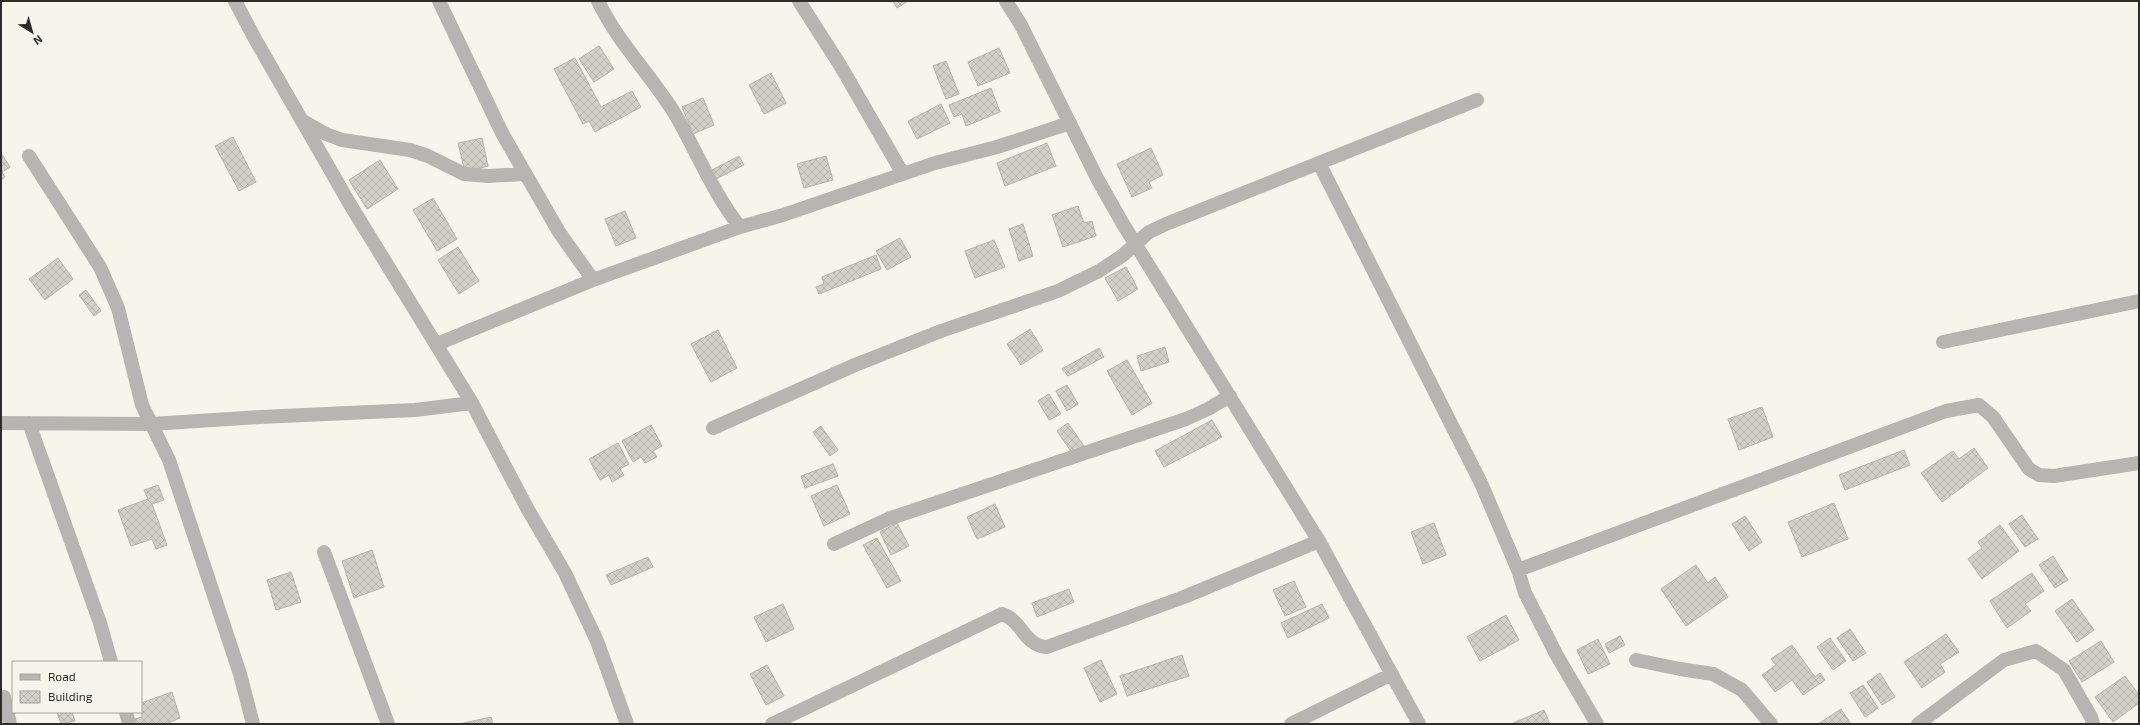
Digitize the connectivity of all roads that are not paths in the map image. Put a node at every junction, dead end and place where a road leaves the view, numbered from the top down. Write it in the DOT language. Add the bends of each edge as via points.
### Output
graph roads {
  1 [pos="235,1"];
  2 [pos="439,1"];
  3 [pos="598,1"];
  4 [pos="799,1"];
  5 [pos="1006,1"];
  6 [pos="1477,100"];
  7 [pos="302,121"];
  8 [pos="1070,123"];
  9 [pos="29,156"];
  10 [pos="1319,163"];
  11 [pos="525,174"];
  12 [pos="903,174"];
  13 [pos="740,227"];
  14 [pos="1135,244"];
  15 [pos="593,280"];
  16 [pos="2139,301"];
  17 [pos="1942,342"];
  18 [pos="437,344"];
  19 [pos="1230,396"];
  20 [pos="472,402"];
  21 [pos="1,423"];
  22 [pos="29,423"];
  23 [pos="151,424"];
  24 [pos="713,428"];
  25 [pos="2139,463"];
  26 [pos="1319,541"];
  27 [pos="834,544"];
  28 [pos="324,552"];
  29 [pos="1518,570"];
  30 [pos="1636,660"];
  31 [pos="111,661"];
  32 [pos="1392,674"];
  33 [pos="4,697"];
  34 [pos="126,713"];
  35 [pos="10,724"];
  36 [pos="129,724"];
  37 [pos="253,724"];
  38 [pos="388,724"];
  39 [pos="627,724"];
  40 [pos="772,724"];
  41 [pos="1291,724"];
  42 [pos="1419,724"];
  43 [pos="1596,724"];
  44 [pos="1770,724"];
  45 [pos="1918,724"];
  46 [pos="2093,724"];
  1 -- 7 [label="street"];
  2 -- 11 [label="street" via="502,133"];
  3 -- 13 [label="street" via="625,46 674,114 726,209"];
  4 -- 12 [label="street" via="840,65"];
  5 -- 8 [label="street" via="1038,56"];
  6 -- 10 [label="street"];
  7 -- 11 [label="street" via="342,140 410,150 464,174"];
  7 -- 18 [label="street" via="351,206"];
  8 -- 12 [label="street"];
  8 -- 14 [label="street" via="1098,180"];
  9 -- 23 [label="street" via="100,267 118,308 142,405"];
  10 -- 14 [label="street" via="1166,224"];
  10 -- 29 [label="street" via="1481,484"];
  11 -- 15 [label="street" via="559,232"];
  12 -- 13 [label="street"];
  13 -- 15 [label="street"];
  14 -- 19 [label="street"];
  14 -- 24 [label="street" via="1099,271 1058,291 941,331 855,365"];
  15 -- 18 [label="street"];
  16 -- 17 [label="street"];
  18 -- 20 [label="street"];
  19 -- 26 [label="street"];
  19 -- 27 [label="street" via="1186,419 888,519"];
  20 -- 23 [label="street" via="415,410"];
  20 -- 39 [label="street" via="527,508 565,573 597,641"];
  21 -- 22 [label="street"];
  22 -- 23 [label="street"];
  22 -- 31 [label="street" via="100,623"];
  23 -- 37 [label="street" via="169,460 240,674"];
  25 -- 29 [label="street" via="2054,476 2039,475 2029,469 1993,417 1979,405 1946,411"];
  26 -- 32 [label="street"];
  26 -- 40 [label="street" via="1184,597 1047,647 1039,647 1031,642 1011,617 1002,614"];
  28 -- 38 [label="street"];
  29 -- 43 [label="street" via="1525,593"];
  30 -- 44 [label="street" via="1713,674 1742,690"];
  32 -- 41 [label="street"];
  32 -- 42 [label="street"];
  33 -- 35 [label="street"];
  34 -- 36 [label="street"];
  45 -- 46 [label="street" via="2004,660 2036,651 2064,670"];
}
